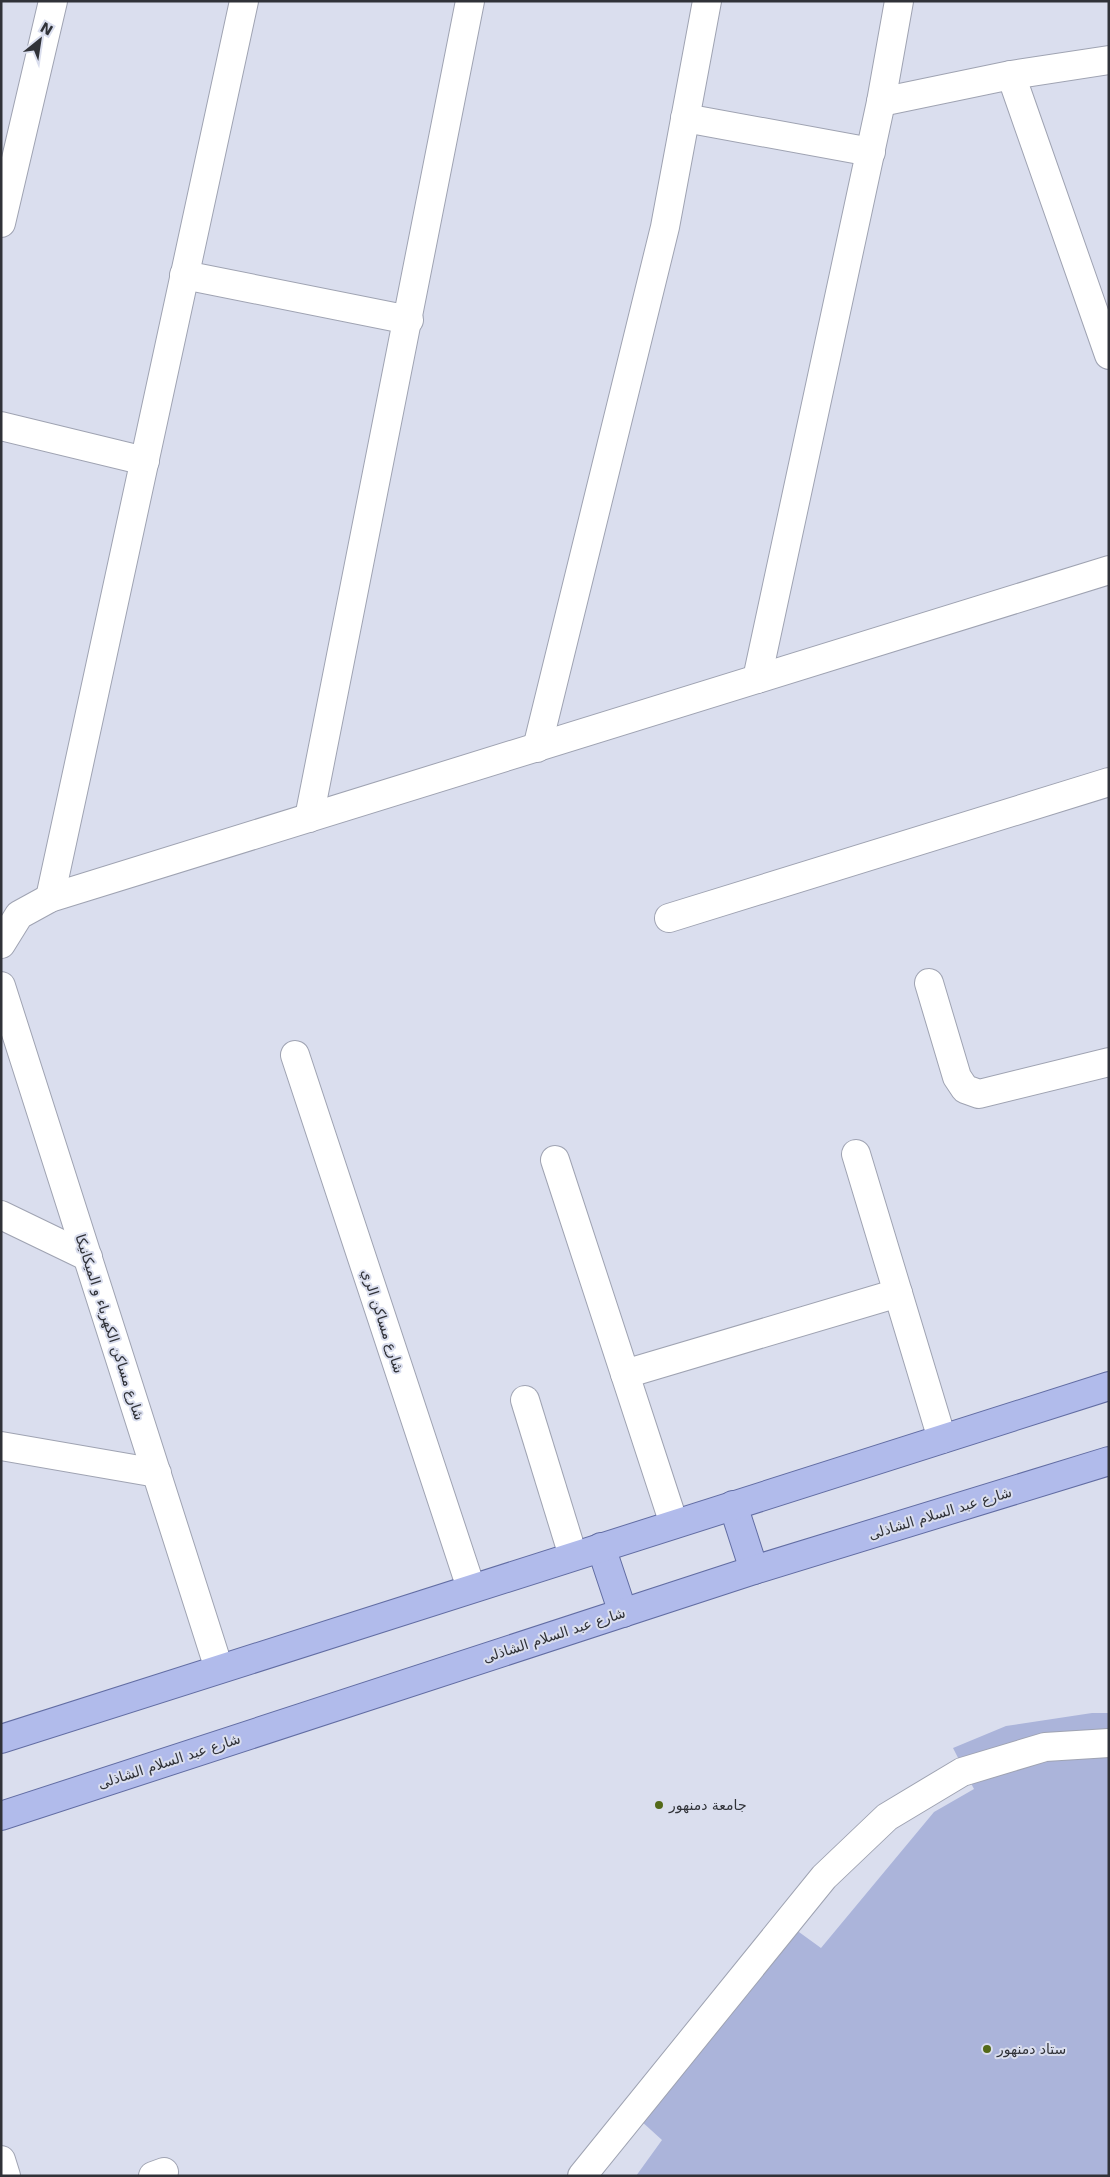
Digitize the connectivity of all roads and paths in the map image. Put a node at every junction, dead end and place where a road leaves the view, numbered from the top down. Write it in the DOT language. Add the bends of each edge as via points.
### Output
graph roads {
  1 [pos="53,1"];
  2 [pos="244,1"];
  3 [pos="470,1"];
  4 [pos="707,1"];
  5 [pos="899,1"];
  6 [pos="1109,60"];
  7 [pos="1011,75"];
  8 [pos="881,102"];
  9 [pos="685,118"];
  10 [pos="871,152"];
  11 [pos="1,224"];
  12 [pos="184,275"];
  13 [pos="408,320"];
  14 [pos="1109,354"];
  15 [pos="1,426"];
  16 [pos="145,461"];
  17 [pos="1109,570"];
  18 [pos="758,679"];
  19 [pos="537,748"];
  20 [pos="1109,782"];
  21 [pos="309,818"];
  22 [pos="50,898"];
  23 [pos="669,918"];
  24 [pos="1,944"];
  25 [pos="929,983"];
  26 [pos="1,986"];
  27 [pos="295,1055"];
  28 [pos="1109,1062"];
  29 [pos="856,1154"];
  30 [pos="555,1160"];
  31 [pos="1,1214"];
  32 [pos="88,1256"];
  33 [pos="898,1293"];
  34 [pos="625,1374"];
  35 [pos="1109,1386"];
  36 [pos="525,1400"];
  37 [pos="942,1439"];
  38 [pos="1,1446"];
  39 [pos="1109,1460"];
  40 [pos="157,1473"];
  41 [pos="733,1505"];
  42 [pos="674,1524"];
  43 [pos="601,1547"];
  44 [pos="573,1556"];
  45 [pos="754,1570"];
  46 [pos="471,1588"];
  47 [pos="623,1612"];
  48 [pos="219,1669"];
  49 [pos="1,1738"];
  50 [pos="1109,1743"];
  51 [pos="1,1816"];
  52 [pos="1,2160"];
  53 [pos="6,2176"];
  54 [pos="582,2176"];
  1 -- 11 [label="street"];
  2 -- 12 [label="street"];
  3 -- 13 [label="street"];
  4 -- 9 [label="street"];
  5 -- 8 [label="street"];
  6 -- 7 [label="street"];
  7 -- 8 [label="street"];
  7 -- 14 [label="street"];
  8 -- 10 [label="street"];
  9 -- 10 [label="street"];
  9 -- 19 [label="street" via="664,227"];
  10 -- 18 [label="street"];
  12 -- 13 [label="street"];
  12 -- 16 [label="street"];
  13 -- 21 [label="street"];
  15 -- 16 [label="street"];
  16 -- 22 [label="street"];
  17 -- 18 [label="street"];
  18 -- 19 [label="street"];
  19 -- 21 [label="street"];
  20 -- 23 [label="street"];
  21 -- 22 [label="street"];
  22 -- 24 [label="street" via="19,915"];
  25 -- 28 [label="street" via="957,1077 966,1089 979,1094"];
  26 -- 32 [label="street, شارع مساكن الكهرباء و الميكانيكا"];
  27 -- 46 [label="street, شارع مساكن الري"];
  29 -- 33 [label="street"];
  30 -- 34 [label="street"];
  31 -- 32 [label="street"];
  32 -- 40 [label="street, شارع مساكن الكهرباء و الميكانيكا"];
  33 -- 34 [label="street"];
  33 -- 37 [label="street"];
  34 -- 42 [label="street"];
  35 -- 37 [label="main road"];
  36 -- 44 [label="street"];
  37 -- 41 [label="main road"];
  38 -- 40 [label="street"];
  39 -- 45 [label="main road, شارع عبد السلام الشاذلى"];
  40 -- 48 [label="street, شارع مساكن الكهرباء و الميكانيكا"];
  41 -- 42 [label="main road"];
  41 -- 45 [label="main road"];
  42 -- 43 [label="main road"];
  43 -- 44 [label="main road"];
  43 -- 47 [label="main road"];
  44 -- 46 [label="main road"];
  45 -- 47 [label="main road, شارع عبد السلام الشاذلى"];
  46 -- 48 [label="main road"];
  47 -- 51 [label="main road, شارع عبد السلام الشاذلى"];
  48 -- 49 [label="main road"];
  50 -- 54 [label="street" via="1045,1747 962,1772 887,1817 824,1877"];
  52 -- 53 [label="street"];
}
